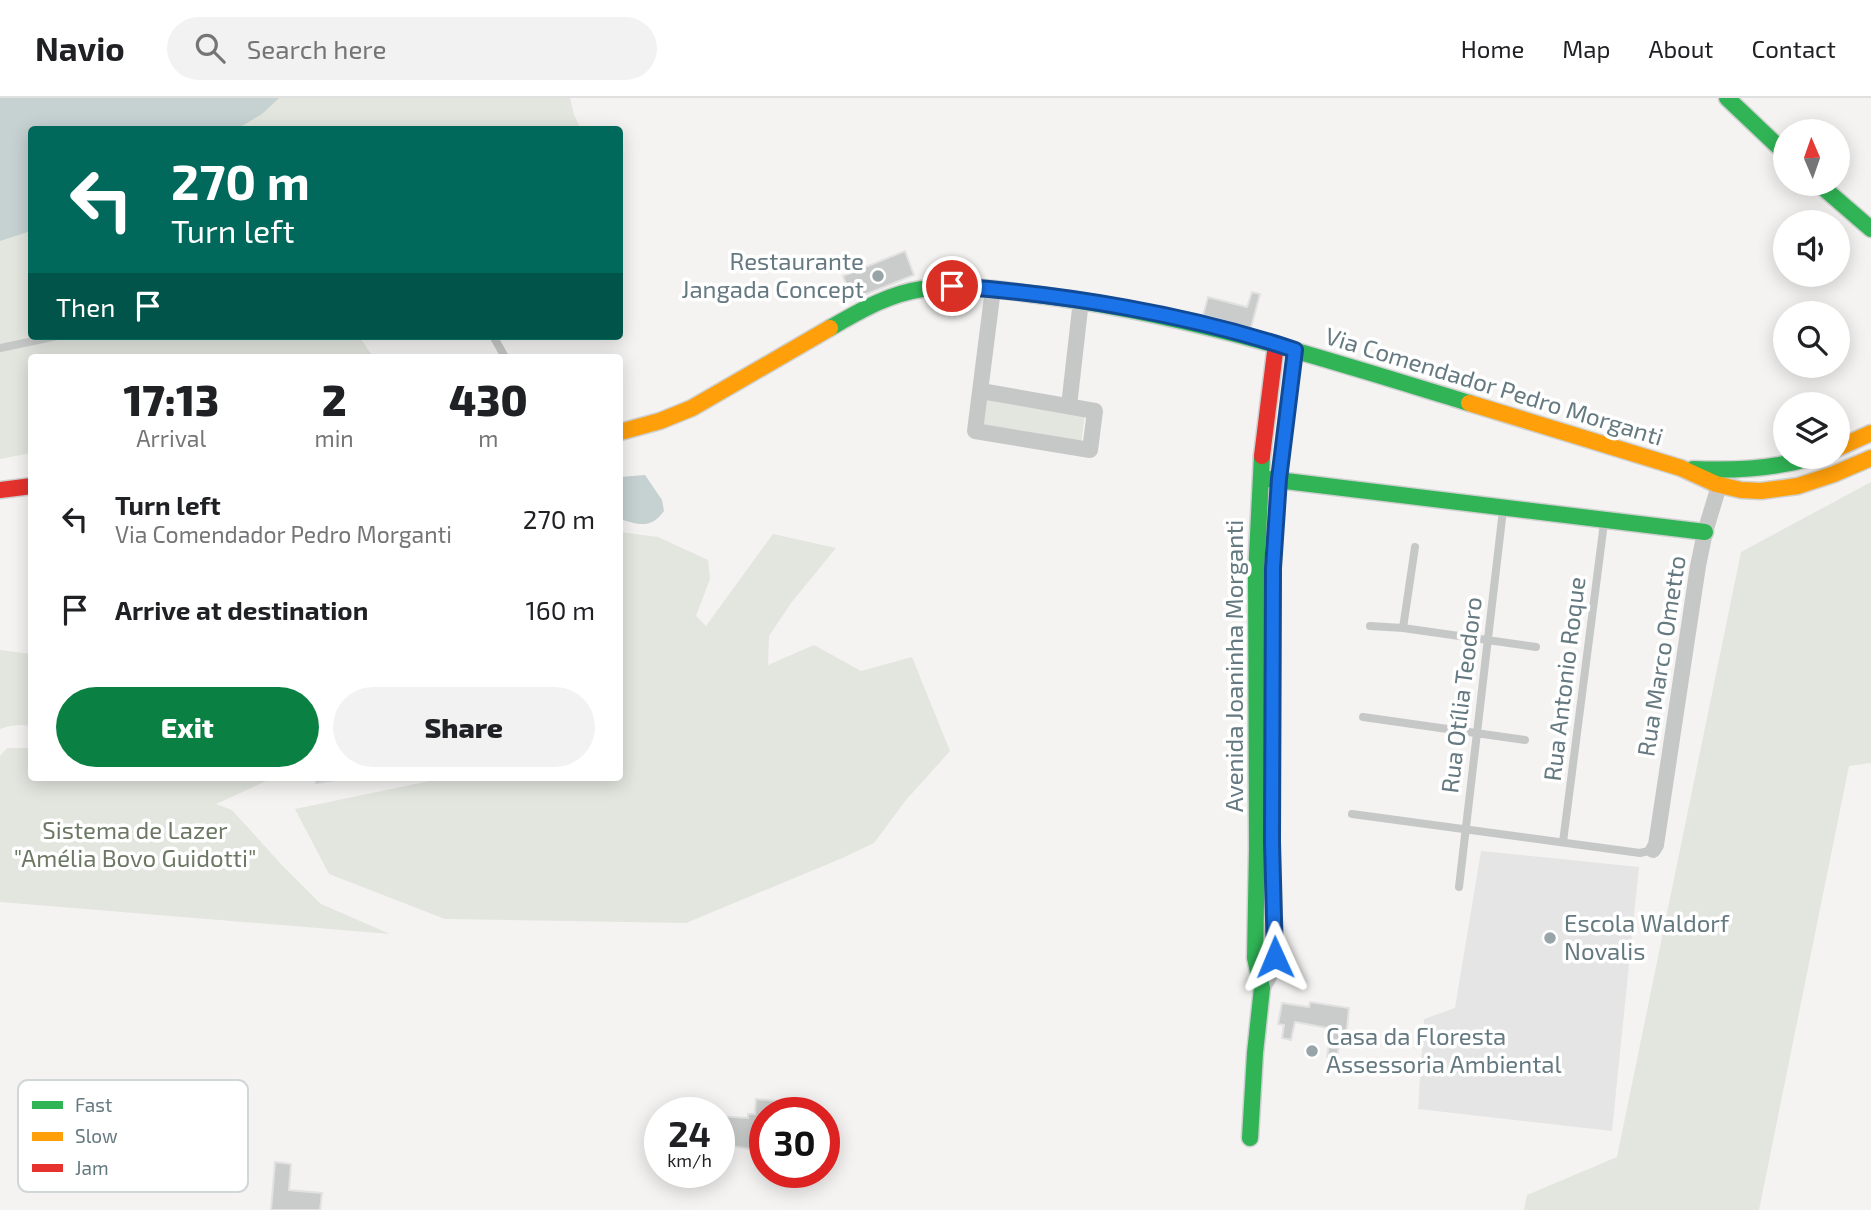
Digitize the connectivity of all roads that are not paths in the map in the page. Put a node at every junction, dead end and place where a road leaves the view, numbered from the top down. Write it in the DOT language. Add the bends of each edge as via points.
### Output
graph roads {
  1 [pos="1727,98"];
  2 [pos="1773,142"];
  3 [pos="1833,196"];
  4 [pos="1871,229"];
  5 [pos="993,289"];
  6 [pos="1081,300"];
  7 [pos="38,340"];
  8 [pos="1276,344"];
  9 [pos="0,348"];
  10 [pos="1295,350"];
  11 [pos="981,391"];
  12 [pos="1069,407"];
  13 [pos="623,431"];
  14 [pos="1871,433"];
  15 [pos="1850,443"];
  16 [pos="1871,458"];
  17 [pos="1773,468"];
  18 [pos="1261,478"];
  19 [pos="1721,478"];
  20 [pos="1279,479"];
  21 [pos="28,486"];
  22 [pos="0,490"];
  23 [pos="1504,507"];
  24 [pos="1605,520"];
  25 [pos="1705,532"];
  26 [pos="1415,547"];
  27 [pos="1370,626"];
  28 [pos="1403,628"];
  29 [pos="1488,640"];
  30 [pos="1536,647"];
  31 [pos="1363,717"];
  32 [pos="1477,733"];
  33 [pos="1525,740"];
  34 [pos="1352,814"];
  35 [pos="1466,831"];
  36 [pos="1563,842"];
  37 [pos="1265,849"];
  38 [pos="1653,850"];
  39 [pos="1460,887"];
  40 [pos="1250,1138"];
  1 -- 2 [label="street"];
  3 -- 4 [label="street"];
  5 -- 6 [label="street, Via Comendador Pedro Morganti"];
  5 -- 11 [label="street"];
  5 -- 13 [label="street, Via Comendador Pedro Morganti" via="952,286 892,296 692,408"];
  6 -- 8 [label="street, Via Comendador Pedro Morganti"];
  6 -- 12 [label="street"];
  7 -- 9 [label="lane"];
  8 -- 10 [label="street, Via Comendador Pedro Morganti"];
  8 -- 18 [label="street, Avenida Joaninha Morganti"];
  10 -- 19 [label="street, Via Comendador Pedro Morganti"];
  10 -- 20 [label="street, Avenida Joaninha Morganti"];
  11 -- 12 [label="street"];
  11 -- 12 [label="street" via="975,431 1090,450 1095,411"];
  14 -- 15 [label="street"];
  16 -- 19 [label="street" via="1788,490 1741,490"];
  17 -- 19 [label="street"];
  18 -- 20 [label="street"];
  18 -- 37 [label="street, Avenida Joaninha Morganti" via="1256,575"];
  19 -- 25 [label="street, Rua Marco Ometto"];
  20 -- 23 [label="street"];
  20 -- 37 [label="street, Avenida Joaninha Morganti"];
  21 -- 22 [label="street"];
  23 -- 24 [label="street"];
  23 -- 29 [label="lane, Rua Otília Teodoro"];
  24 -- 25 [label="street"];
  24 -- 36 [label="lane, Rua Antonio Roque"];
  25 -- 38 [label="street, Rua Marco Ometto"];
  26 -- 28 [label="lane"];
  27 -- 28 [label="lane"];
  28 -- 29 [label="lane"];
  29 -- 30 [label="lane"];
  29 -- 32 [label="lane, Rua Otília Teodoro"];
  31 -- 32 [label="lane"];
  32 -- 33 [label="lane"];
  32 -- 35 [label="lane, Rua Otília Teodoro"];
  34 -- 35 [label="lane"];
  35 -- 36 [label="lane"];
  35 -- 39 [label="lane, Rua Otília Teodoro"];
  36 -- 38 [label="lane" via="1640,853"];
  37 -- 40 [label="street, Avenida Joaninha Morganti" via="1255,958 1262,988"];
}
